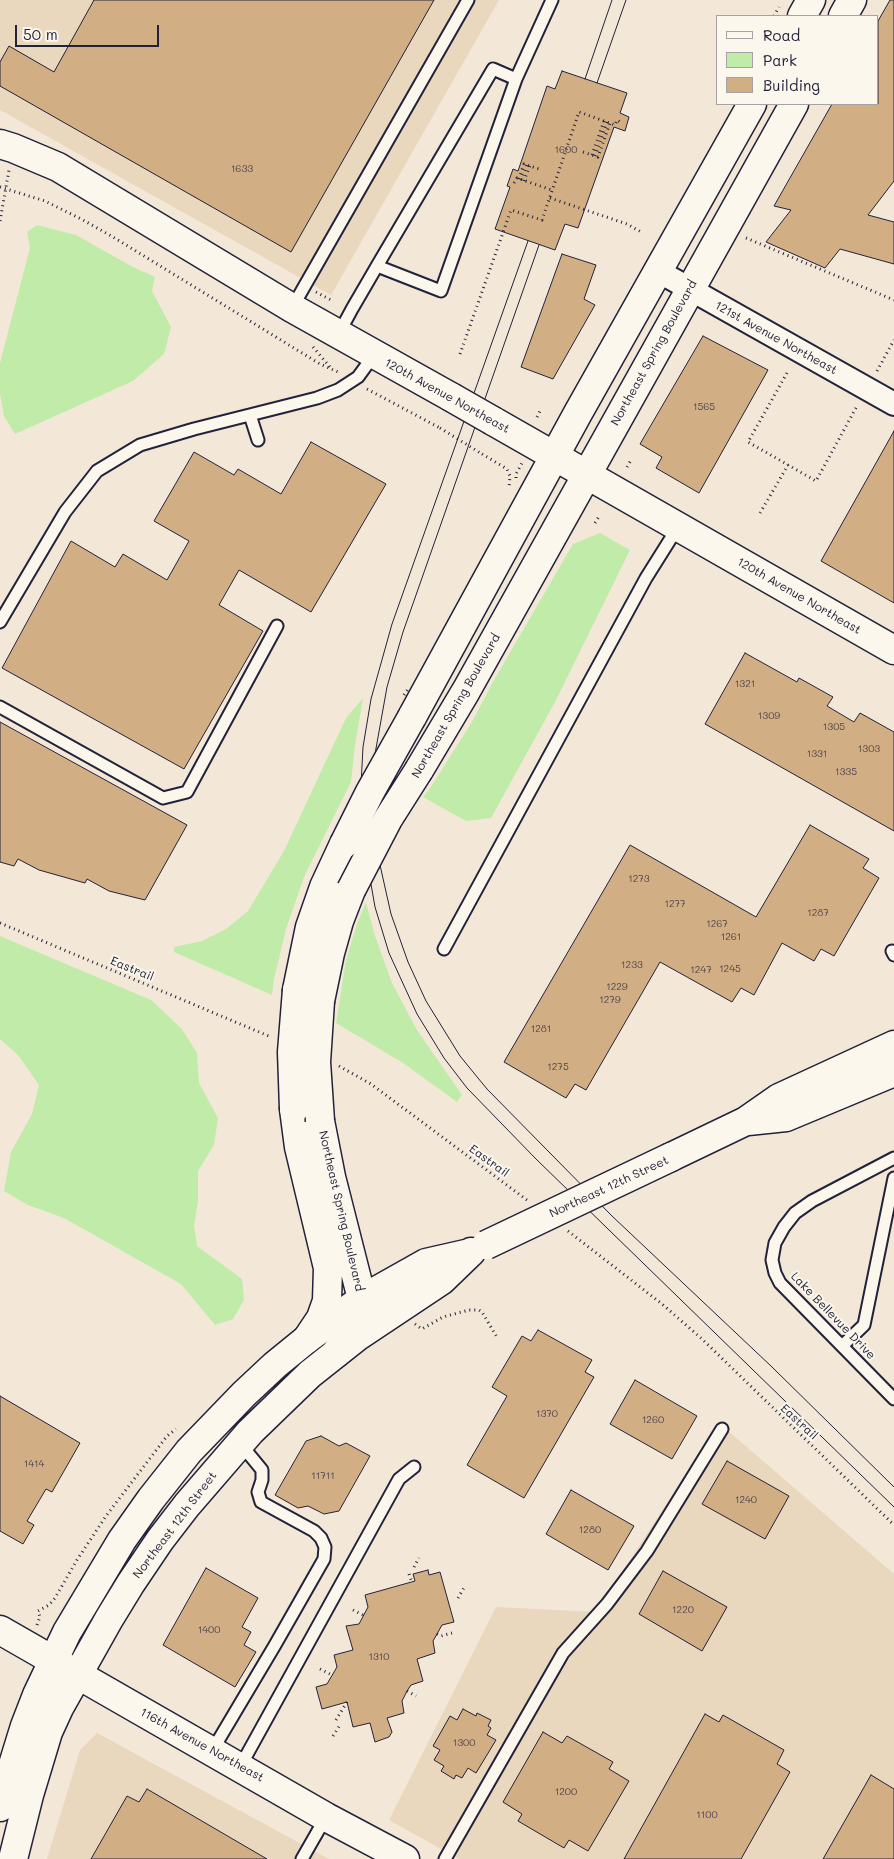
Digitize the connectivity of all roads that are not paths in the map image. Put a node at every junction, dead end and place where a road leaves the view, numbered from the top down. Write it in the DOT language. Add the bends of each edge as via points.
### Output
graph roads {
  1 [pos="468,0"];
  2 [pos="552,0"];
  3 [pos="811,0"];
  4 [pos="852,0"];
  5 [pos="803,15"];
  6 [pos="843,15"];
  7 [pos="516,79"];
  8 [pos="751,105"];
  9 [pos="793,105"];
  10 [pos="7,146"];
  11 [pos="377,266"];
  12 [pos="658,271"];
  13 [pos="690,290"];
  14 [pos="292,308"];
  15 [pos="338,335"];
  16 [pos="374,356"];
  17 [pos="894,404"];
  18 [pos="250,415"];
  19 [pos="258,440"];
  20 [pos="555,457"];
  21 [pos="586,475"];
  22 [pos="678,527"];
  23 [pos="0,622"];
  24 [pos="277,626"];
  25 [pos="894,650"];
  26 [pos="0,707"];
  27 [pos="444,949"];
  28 [pos="308,995"];
  29 [pos="894,1044"];
  30 [pos="894,1072"];
  31 [pos="746,1121"];
  32 [pos="891,1160"];
  33 [pos="894,1176"];
  34 [pos="478,1249"];
  35 [pos="362,1299"];
  36 [pos="307,1339"];
  37 [pos="842,1346"];
  38 [pos="336,1353"];
  39 [pos="894,1399"];
  40 [pos="722,1430"];
  41 [pos="238,1445"];
  42 [pos="414,1467"];
  43 [pos="0,1630"];
  44 [pos="53,1660"];
  45 [pos="77,1674"];
  46 [pos="212,1751"];
  47 [pos="240,1767"];
  48 [pos="0,1807"];
  49 [pos="326,1817"];
  50 [pos="13,1859"];
  51 [pos="302,1859"];
  52 [pos="405,1859"];
  53 [pos="445,1859"];
  1 -- 14 [label="lane"];
  2 -- 7 [label="lane"];
  3 -- 5 [label="street"];
  4 -- 6 [label="street"];
  7 -- 11 [label="lane" via="493,69"];
  7 -- 11 [label="lane" via="441,291"];
  8 -- 12 [label="street, Northeast Spring Boulevard"];
  9 -- 13 [label="street, Northeast Spring Boulevard"];
  10 -- 14 [label="street, 120th Avenue Northeast" via="58,167"];
  11 -- 15 [label="lane"];
  12 -- 13 [label="street, 121st Avenue Northeast"];
  12 -- 20 [label="street, Northeast Spring Boulevard"];
  13 -- 17 [label="street, 121st Avenue Northeast"];
  13 -- 21 [label="street, Northeast Spring Boulevard"];
  14 -- 15 [label="street, 120th Avenue Northeast"];
  15 -- 16 [label="street, 120th Avenue Northeast"];
  16 -- 18 [label="lane" via="358,377 338,390"];
  16 -- 20 [label="street, 120th Avenue Northeast, bridge"];
  18 -- 19 [label="lane"];
  18 -- 23 [label="lane" via="140,446 97,471 65,512"];
  20 -- 21 [label="street, 120th Avenue Northeast"];
  20 -- 28 [label="street, Northeast Spring Boulevard, bridge" via="370,792 324,886 310,928"];
  21 -- 22 [label="street, 120th Avenue Northeast"];
  21 -- 28 [label="street, Northeast Spring Boulevard, bridge" via="449,722 384,826 351,890 330,953"];
  22 -- 25 [label="street, 120th Avenue Northeast"];
  22 -- 27 [label="lane" via="646,578"];
  24 -- 26 [label="lane" via="187,792 163,798"];
  28 -- 35 [label="street, Northeast Spring Boulevard, bridge" via="320,1121"];
  28 -- 36 [label="street, Northeast Spring Boulevard, bridge" via="292,1052 294,1109 299,1147 328,1268 327,1301 321,1318"];
  29 -- 31 [label="street, Northeast 12th Street" via="779,1098"];
  30 -- 31 [label="street, Northeast 12th Street" via="786,1117"];
  31 -- 34 [label="street, Northeast 12th Street, bridge"];
  32 -- 33 [label="lane"];
  32 -- 37 [label="lane, Lake Bellevue Drive" via="812,1200 795,1213 775,1243 772,1260 780,1283"];
  33 -- 37 [label="lane" via="864,1325"];
  34 -- 35 [label="street, Northeast 12th Street" via="426,1263"];
  34 -- 38 [label="street, Northeast 12th Street" via="442,1280"];
  35 -- 36 [label="street, Northeast 12th Street"];
  35 -- 38 [label="street, Northeast Spring Boulevard" via="354,1325"];
  36 -- 44 [label="street, Northeast 12th Street" via="244,1394 170,1474 122,1540"];
  37 -- 39 [label="lane, Lake Bellevue Drive"];
  38 -- 41 [label="street, Northeast 12th Street"];
  40 -- 53 [label="lane" via="647,1551 607,1604 562,1653"];
  41 -- 45 [label="street, Northeast 12th Street" via="160,1540"];
  41 -- 46 [label="lane" via="262,1470 258,1492 261,1502 314,1532 325,1548 324,1559"];
  42 -- 47 [label="lane" via="399,1479"];
  43 -- 44 [label="street, 116th Avenue Northeast"];
  44 -- 45 [label="street, 116th Avenue Northeast"];
  44 -- 48 [label="street, Northeast 12th Street" via="25,1726"];
  45 -- 46 [label="street, 116th Avenue Northeast"];
  45 -- 50 [label="street, Northeast 12th Street" via="48,1732"];
  46 -- 47 [label="street, 116th Avenue Northeast"];
  47 -- 49 [label="street, 116th Avenue Northeast"];
  49 -- 51 [label="lane"];
  49 -- 52 [label="street, 116th Avenue Northeast"];
}
